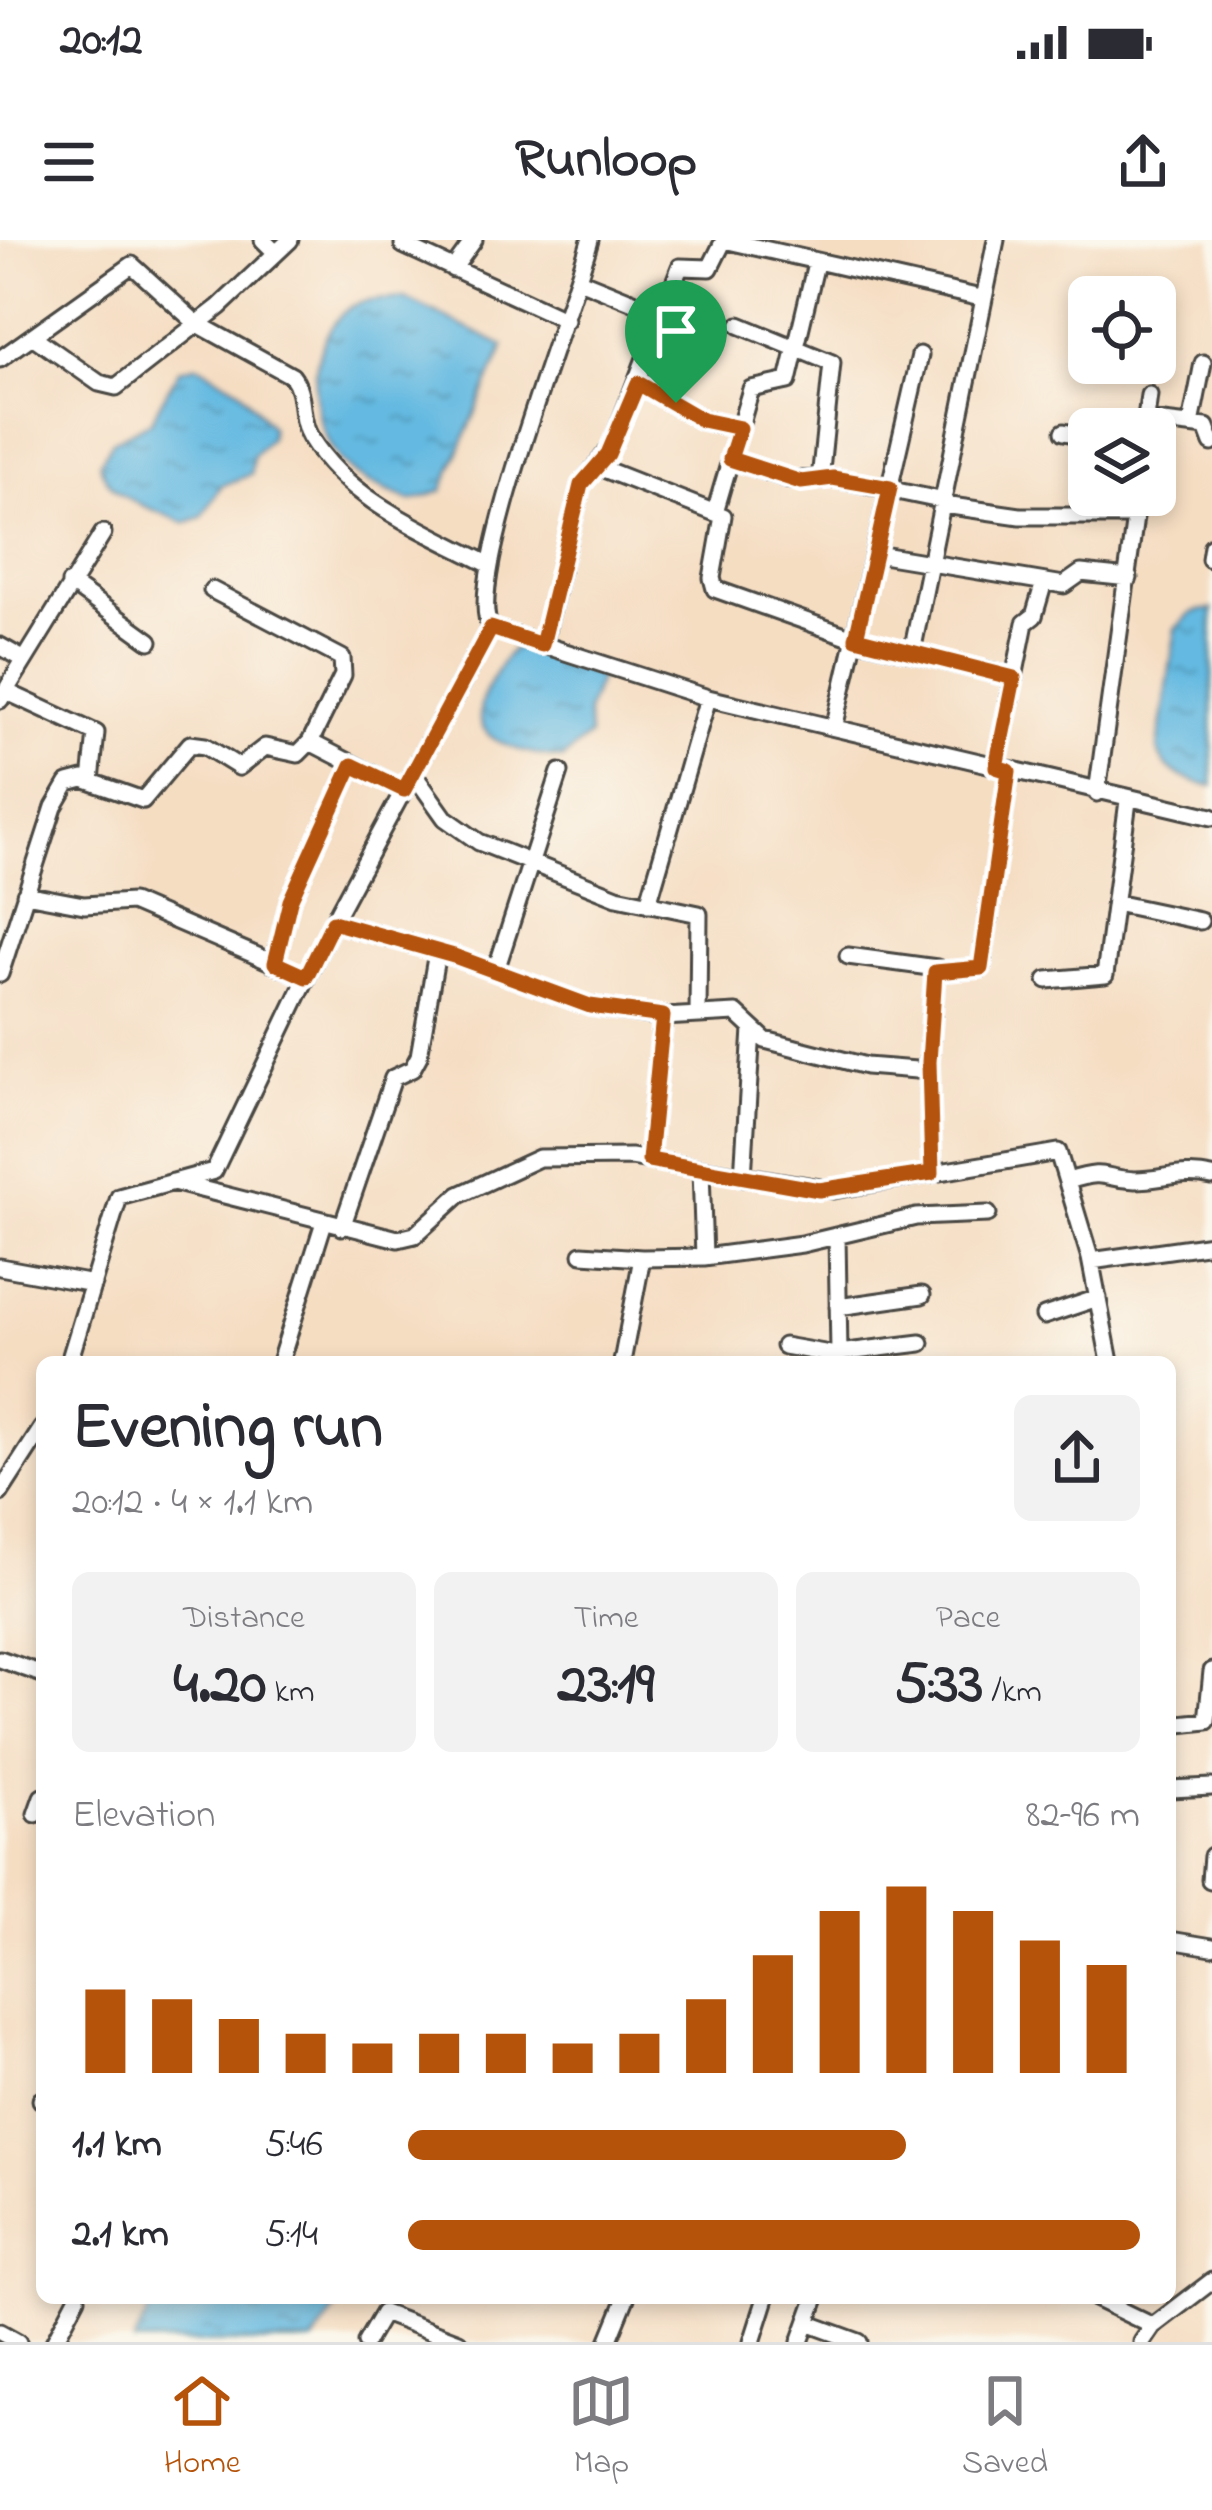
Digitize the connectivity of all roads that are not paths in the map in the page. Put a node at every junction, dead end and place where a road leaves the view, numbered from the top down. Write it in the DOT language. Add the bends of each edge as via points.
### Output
graph roads {
  1 [pos="263,240"];
  2 [pos="290,240"];
  3 [pos="474,240"];
  4 [pos="590,240"];
  5 [pos="996,240"];
  6 [pos="403,245"];
  7 [pos="276,253"];
  8 [pos="816,263"];
  9 [pos="453,268"];
  10 [pos="579,280"];
  11 [pos="981,298"];
  12 [pos="663,314"];
  13 [pos="566,320"];
  14 [pos="196,323"];
  15 [pos="739,325"];
  16 [pos="34,338"];
  17 [pos="795,344"];
  18 [pos="920,355"];
  19 [pos="0,359"];
  20 [pos="1204,363"];
  21 [pos="638,383"];
  22 [pos="1149,395"];
  23 [pos="1147,408"];
  24 [pos="1176,424"];
  25 [pos="1191,424"];
  26 [pos="740,428"];
  27 [pos="1064,432"];
  28 [pos="1068,433"];
  29 [pos="1212,442"];
  30 [pos="730,459"];
  31 [pos="596,466"];
  32 [pos="820,480"];
  33 [pos="890,488"];
  34 [pos="945,503"];
  35 [pos="715,512"];
  36 [pos="1068,516"];
  37 [pos="1136,516"];
  38 [pos="103,533"];
  39 [pos="876,554"];
  40 [pos="932,563"];
  41 [pos="490,565"];
  42 [pos="1129,578"];
  43 [pos="1044,582"];
  44 [pos="70,583"];
  45 [pos="212,590"];
  46 [pos="491,628"];
  47 [pos="856,638"];
  48 [pos="150,641"];
  49 [pos="542,645"];
  50 [pos="0,646"];
  51 [pos="912,652"];
  52 [pos="23,658"];
  53 [pos="1014,678"];
  54 [pos="3,696"];
  55 [pos="708,698"];
  56 [pos="835,724"];
  57 [pos="310,742"];
  58 [pos="352,765"];
  59 [pos="1003,769"];
  60 [pos="560,772"];
  61 [pos="413,773"];
  62 [pos="91,782"];
  63 [pos="404,790"];
  64 [pos="1097,793"];
  65 [pos="1128,801"];
  66 [pos="1212,817"];
  67 [pos="533,863"];
  68 [pos="25,894"];
  69 [pos="1115,903"];
  70 [pos="648,904"];
  71 [pos="1200,921"];
  72 [pos="333,922"];
  73 [pos="437,952"];
  74 [pos="848,956"];
  75 [pos="275,963"];
  76 [pos="937,968"];
  77 [pos="496,970"];
  78 [pos="0,974"];
  79 [pos="306,977"];
  80 [pos="1048,980"];
  81 [pos="698,1014"];
  82 [pos="663,1016"];
  83 [pos="752,1029"];
  84 [pos="929,1071"];
  85 [pos="649,1160"];
  86 [pos="701,1170"];
  87 [pos="932,1173"];
  88 [pos="743,1177"];
  89 [pos="1212,1177"];
  90 [pos="173,1181"];
  91 [pos="1068,1181"];
  92 [pos="988,1214"];
  93 [pos="324,1222"];
  94 [pos="342,1227"];
  95 [pos="837,1236"];
  96 [pos="1212,1244"];
  97 [pos="582,1254"];
  98 [pos="704,1257"];
  99 [pos="642,1258"];
  100 [pos="1091,1261"];
  101 [pos="0,1267"];
  102 [pos="93,1284"];
  103 [pos="922,1295"];
  104 [pos="1098,1298"];
  105 [pos="838,1307"];
  106 [pos="1044,1316"];
  107 [pos="921,1343"];
  108 [pos="784,1346"];
  109 [pos="839,1353"];
  110 [pos="71,1356"];
  111 [pos="282,1356"];
  112 [pos="623,1356"];
  113 [pos="1109,1356"];
  114 [pos="36,1437"];
  115 [pos="0,1493"];
  116 [pos="0,1659"];
  117 [pos="1212,1671"];
  118 [pos="36,1672"];
  119 [pos="1176,1724"];
  120 [pos="1212,1787"];
  121 [pos="1176,1789"];
  122 [pos="1212,1856"];
  123 [pos="1210,1880"];
  124 [pos="1176,1941"];
  125 [pos="1212,1947"];
  126 [pos="1212,2281"];
  127 [pos="74,2304"];
  128 [pos="624,2304"];
  129 [pos="764,2304"];
  130 [pos="814,2304"];
  131 [pos="1107,2304"];
  132 [pos="807,2323"];
  133 [pos="1153,2326"];
  134 [pos="0,2332"];
  135 [pos="17,2342"];
  136 [pos="53,2342"];
  137 [pos="366,2342"];
  138 [pos="459,2342"];
  139 [pos="608,2342"];
  140 [pos="752,2342"];
  141 [pos="800,2342"];
  142 [pos="859,2342"];
  143 [pos="1142,2342"];
  1 -- 7 [label="street"];
  2 -- 7 [label="street"];
  3 -- 9 [label="street"];
  4 -- 10 [label="street"];
  5 -- 11 [label="street"];
  6 -- 9 [label="street"];
  7 -- 14 [label="street"];
  8 -- 11 [label="street"];
  8 -- 12 [label="street" via="724,240 710,268 680,267"];
  8 -- 17 [label="street"];
  9 -- 13 [label="street"];
  10 -- 12 [label="street"];
  10 -- 13 [label="street"];
  11 -- 34 [label="street"];
  12 -- 21 [label="street"];
  13 -- 41 [label="street"];
  14 -- 16 [label="street" via="112,388"];
  14 -- 16 [label="street" via="128,265"];
  14 -- 41 [label="street" via="292,376 308,434 356,490"];
  15 -- 17 [label="street"];
  16 -- 19 [label="street"];
  17 -- 26 [label="street" via="788,381 754,385"];
  17 -- 32 [label="street" via="833,368"];
  18 -- 33 [label="street"];
  20 -- 25 [label="street"];
  21 -- 26 [label="street" via="702,420"];
  21 -- 31 [label="street"];
  22 -- 23 [label="street"];
  24 -- 25 [label="street"];
  25 -- 29 [label="street" via="1209,428"];
  26 -- 30 [label="street"];
  27 -- 28 [label="street"];
  30 -- 32 [label="street" via="792,480"];
  30 -- 35 [label="street"];
  31 -- 35 [label="street"];
  31 -- 49 [label="street" via="581,485"];
  32 -- 33 [label="street"];
  33 -- 34 [label="street"];
  33 -- 39 [label="street"];
  34 -- 36 [label="street"];
  34 -- 40 [label="street"];
  35 -- 47 [label="street" via="725,521 715,589"];
  37 -- 42 [label="street"];
  38 -- 44 [label="street"];
  39 -- 40 [label="street"];
  39 -- 47 [label="street"];
  40 -- 43 [label="street"];
  40 -- 51 [label="street"];
  41 -- 46 [label="street" via="484,613"];
  42 -- 43 [label="street" via="1081,573 1068,584"];
  42 -- 64 [label="street"];
  43 -- 53 [label="street" via="1025,622"];
  44 -- 48 [label="street"];
  44 -- 52 [label="street"];
  45 -- 57 [label="street" via="346,662"];
  46 -- 49 [label="street"];
  46 -- 61 [label="street"];
  47 -- 51 [label="street"];
  47 -- 56 [label="street"];
  49 -- 55 [label="street"];
  50 -- 52 [label="street"];
  51 -- 53 [label="street"];
  52 -- 54 [label="street"];
  53 -- 59 [label="street"];
  54 -- 62 [label="street" via="96,733"];
  55 -- 56 [label="street"];
  55 -- 70 [label="street"];
  56 -- 59 [label="street"];
  57 -- 58 [label="street"];
  57 -- 62 [label="street" via="298,754 265,747 238,767 190,744 143,800"];
  58 -- 63 [label="street"];
  58 -- 75 [label="street" via="290,901"];
  59 -- 64 [label="street"];
  59 -- 76 [label="street" via="981,968"];
  60 -- 67 [label="street"];
  61 -- 63 [label="street"];
  61 -- 67 [label="street" via="465,834"];
  62 -- 68 [label="street" via="73,779 60,796"];
  63 -- 72 [label="street"];
  64 -- 65 [label="street"];
  65 -- 66 [label="street"];
  65 -- 69 [label="street"];
  67 -- 70 [label="street"];
  67 -- 77 [label="street"];
  68 -- 75 [label="street" via="85,905 132,902"];
  68 -- 78 [label="street"];
  69 -- 71 [label="street"];
  69 -- 80 [label="street" via="1106,975"];
  70 -- 81 [label="street" via="700,914"];
  72 -- 73 [label="street"];
  72 -- 79 [label="street"];
  73 -- 77 [label="street"];
  73 -- 94 [label="street" via="419,1057 393,1078"];
  74 -- 76 [label="street"];
  75 -- 79 [label="street"];
  76 -- 84 [label="street"];
  77 -- 82 [label="street" via="590,1006"];
  79 -- 90 [label="street" via="214,1171"];
  81 -- 82 [label="street"];
  81 -- 83 [label="street" via="736,1013"];
  82 -- 85 [label="street"];
  83 -- 84 [label="street" via="855,1064"];
  83 -- 88 [label="street"];
  84 -- 87 [label="street"];
  85 -- 86 [label="street"];
  85 -- 94 [label="street" via="569,1156 511,1166 459,1195 407,1239"];
  86 -- 88 [label="street"];
  86 -- 98 [label="street"];
  87 -- 88 [label="street" via="833,1190"];
  87 -- 91 [label="street" via="1058,1152"];
  89 -- 91 [label="street" via="1181,1171 1134,1180 1102,1171"];
  90 -- 93 [label="street"];
  90 -- 102 [label="street" via="119,1197"];
  91 -- 100 [label="street"];
  92 -- 95 [label="street" via="916,1217"];
  93 -- 94 [label="street"];
  93 -- 111 [label="street"];
  95 -- 98 [label="street"];
  95 -- 105 [label="street"];
  96 -- 100 [label="street"];
  97 -- 99 [label="street"];
  98 -- 99 [label="street"];
  99 -- 112 [label="street"];
  100 -- 104 [label="street"];
  101 -- 102 [label="street"];
  102 -- 110 [label="street"];
  103 -- 105 [label="street"];
  104 -- 106 [label="street"];
  104 -- 113 [label="street"];
  105 -- 109 [label="street"];
  107 -- 109 [label="street"];
  108 -- 109 [label="street"];
  114 -- 115 [label="street"];
  116 -- 118 [label="street"];
  117 -- 119 [label="street" via="1208,1721"];
  120 -- 121 [label="street"];
  122 -- 123 [label="street"];
  124 -- 125 [label="street"];
  126 -- 133 [label="street"];
  127 -- 136 [label="street"];
  128 -- 139 [label="street"];
  129 -- 140 [label="street"];
  130 -- 132 [label="street"];
  131 -- 133 [label="street"];
  132 -- 141 [label="street"];
  132 -- 142 [label="street"];
  133 -- 143 [label="street"];
  134 -- 135 [label="street"];
  137 -- 138 [label="street" via="383,2313"];
}
